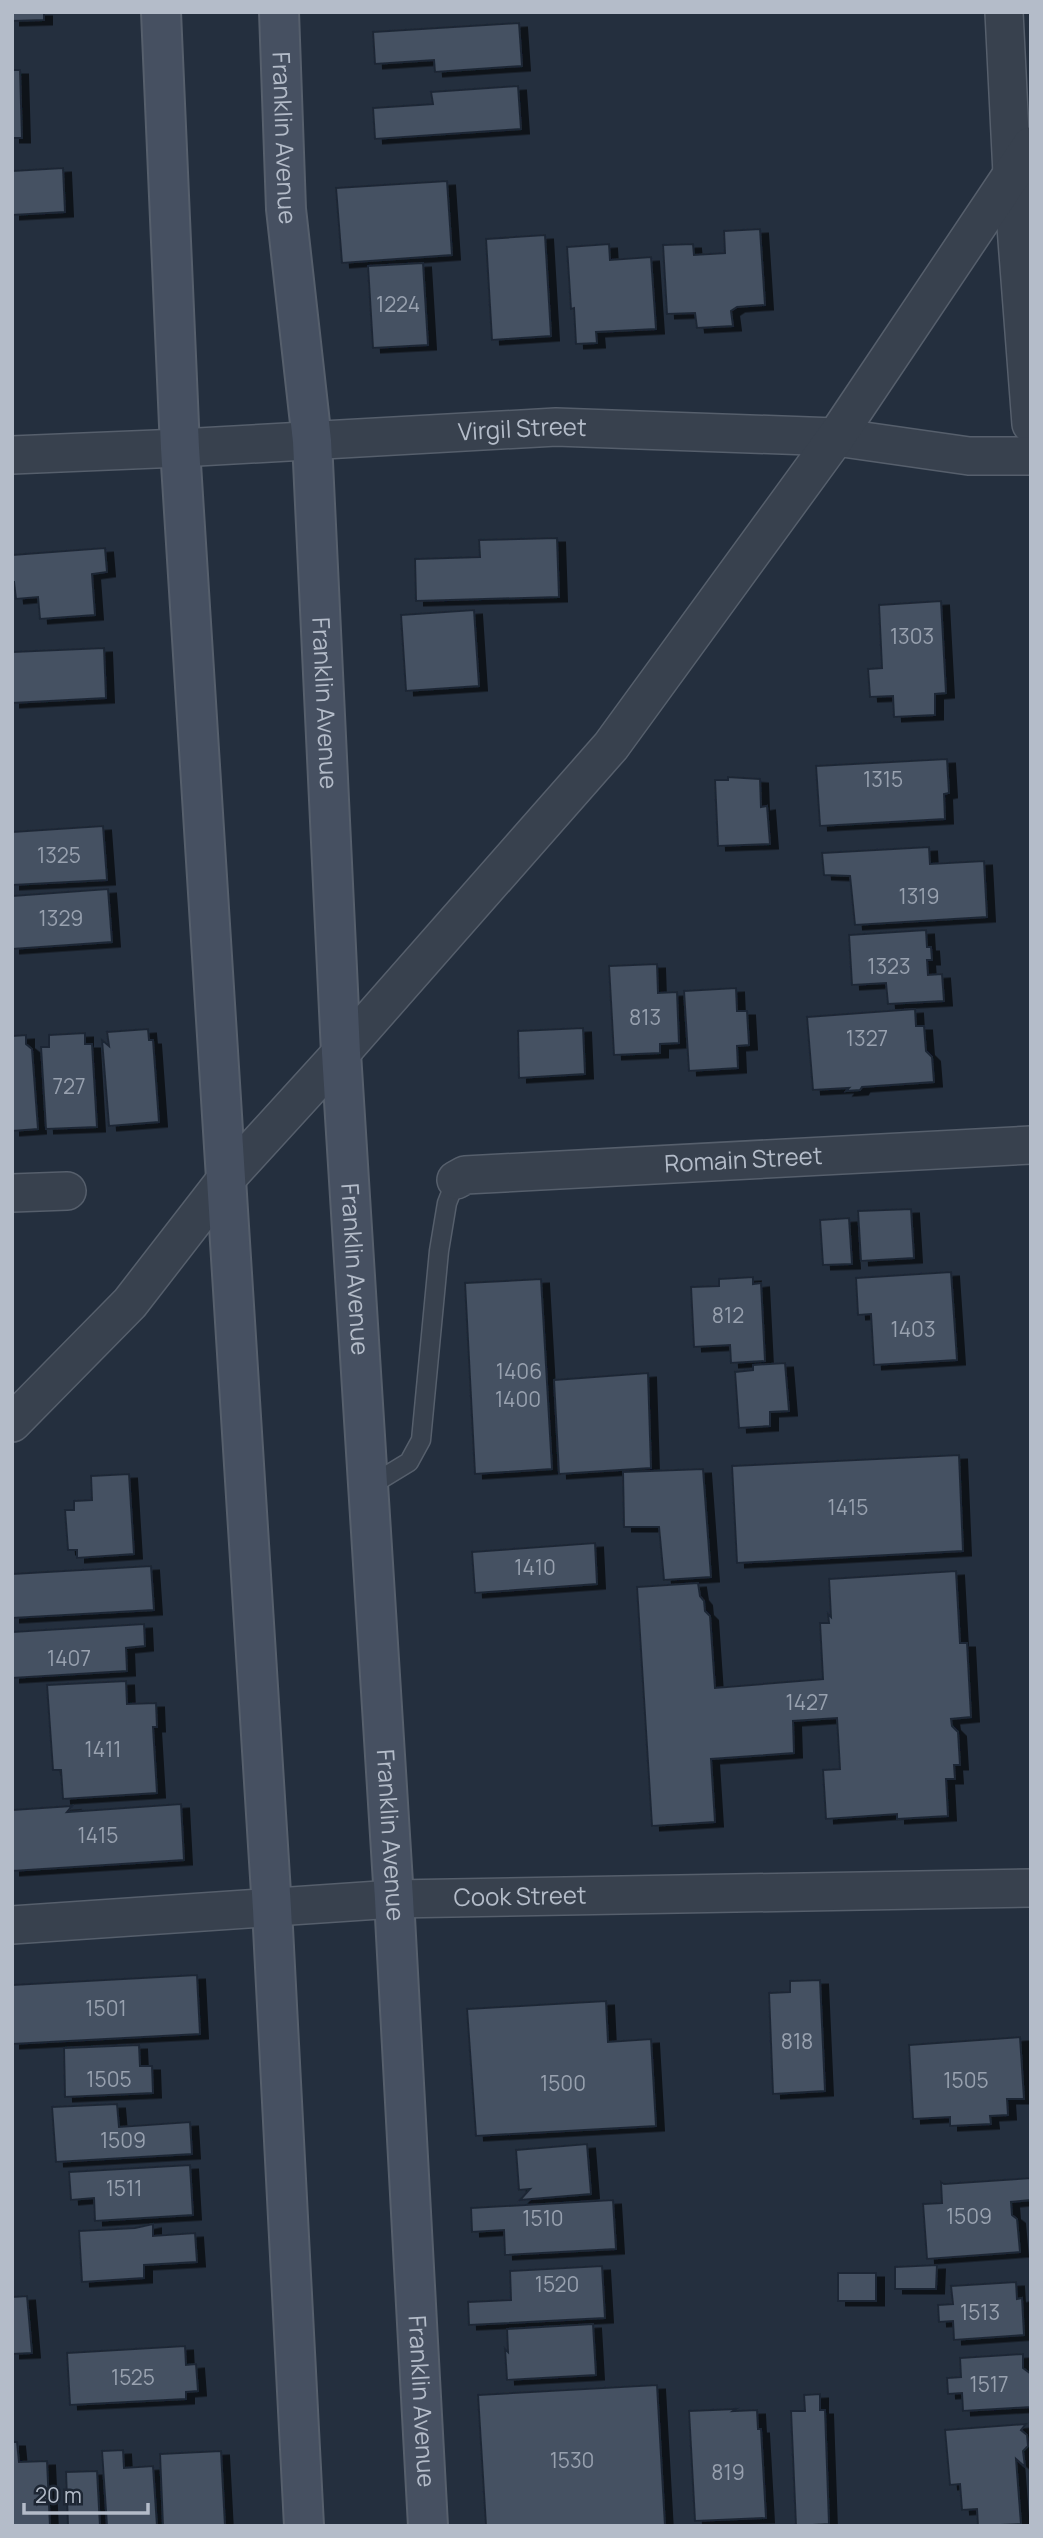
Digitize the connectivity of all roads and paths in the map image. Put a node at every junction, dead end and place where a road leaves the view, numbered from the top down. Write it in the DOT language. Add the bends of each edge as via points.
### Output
graph roads {
  1 [pos="161,12"];
  2 [pos="279,12"];
  3 [pos="1004,12"];
  4 [pos="1021,160"];
  5 [pos="1031,424"];
  6 [pos="836,437"];
  7 [pos="312,441"];
  8 [pos="180,448"];
  9 [pos="12,455"];
  10 [pos="1031,456"];
  11 [pos="341,1053"];
  12 [pos="1031,1144"];
  13 [pos="226,1179"];
  14 [pos="456,1180"];
  15 [pos="67,1191"];
  16 [pos="12,1193"];
  17 [pos="12,1423"];
  18 [pos="368,1487"];
  19 [pos="1031,1888"];
  20 [pos="394,1899"];
  21 [pos="272,1909"];
  22 [pos="12,1925"];
  23 [pos="304,2526"];
  24 [pos="428,2526"];
  1 -- 8 [label="main road"];
  2 -- 7 [label="main road, Franklin Avenue" via="286,209"];
  3 -- 4 [label="street"];
  4 -- 5 [label="street"];
  4 -- 6 [label="street"];
  6 -- 7 [label="street, Virgil Street" via="556,427"];
  6 -- 10 [label="street, Virgil Street" via="969,456"];
  6 -- 11 [label="street" via="611,746"];
  7 -- 8 [label="street, Virgil Street"];
  7 -- 11 [label="main road, Franklin Avenue"];
  8 -- 9 [label="street, Virgil Street"];
  8 -- 13 [label="main road"];
  11 -- 13 [label="street"];
  11 -- 18 [label="main road, Franklin Avenue"];
  12 -- 14 [label="street, Romain Street" via="465,1175"];
  13 -- 17 [label="street" via="130,1303"];
  13 -- 21 [label="main road"];
  14 -- 18 [label="lane" via="439,1251 421,1440 409,1462"];
  15 -- 16 [label="street"];
  18 -- 20 [label="main road, Franklin Avenue"];
  19 -- 20 [label="street, Cook Street"];
  20 -- 21 [label="street, Cook Street"];
  20 -- 24 [label="main road, Franklin Avenue"];
  21 -- 22 [label="street, Cook Street"];
  21 -- 23 [label="main road"];
}
